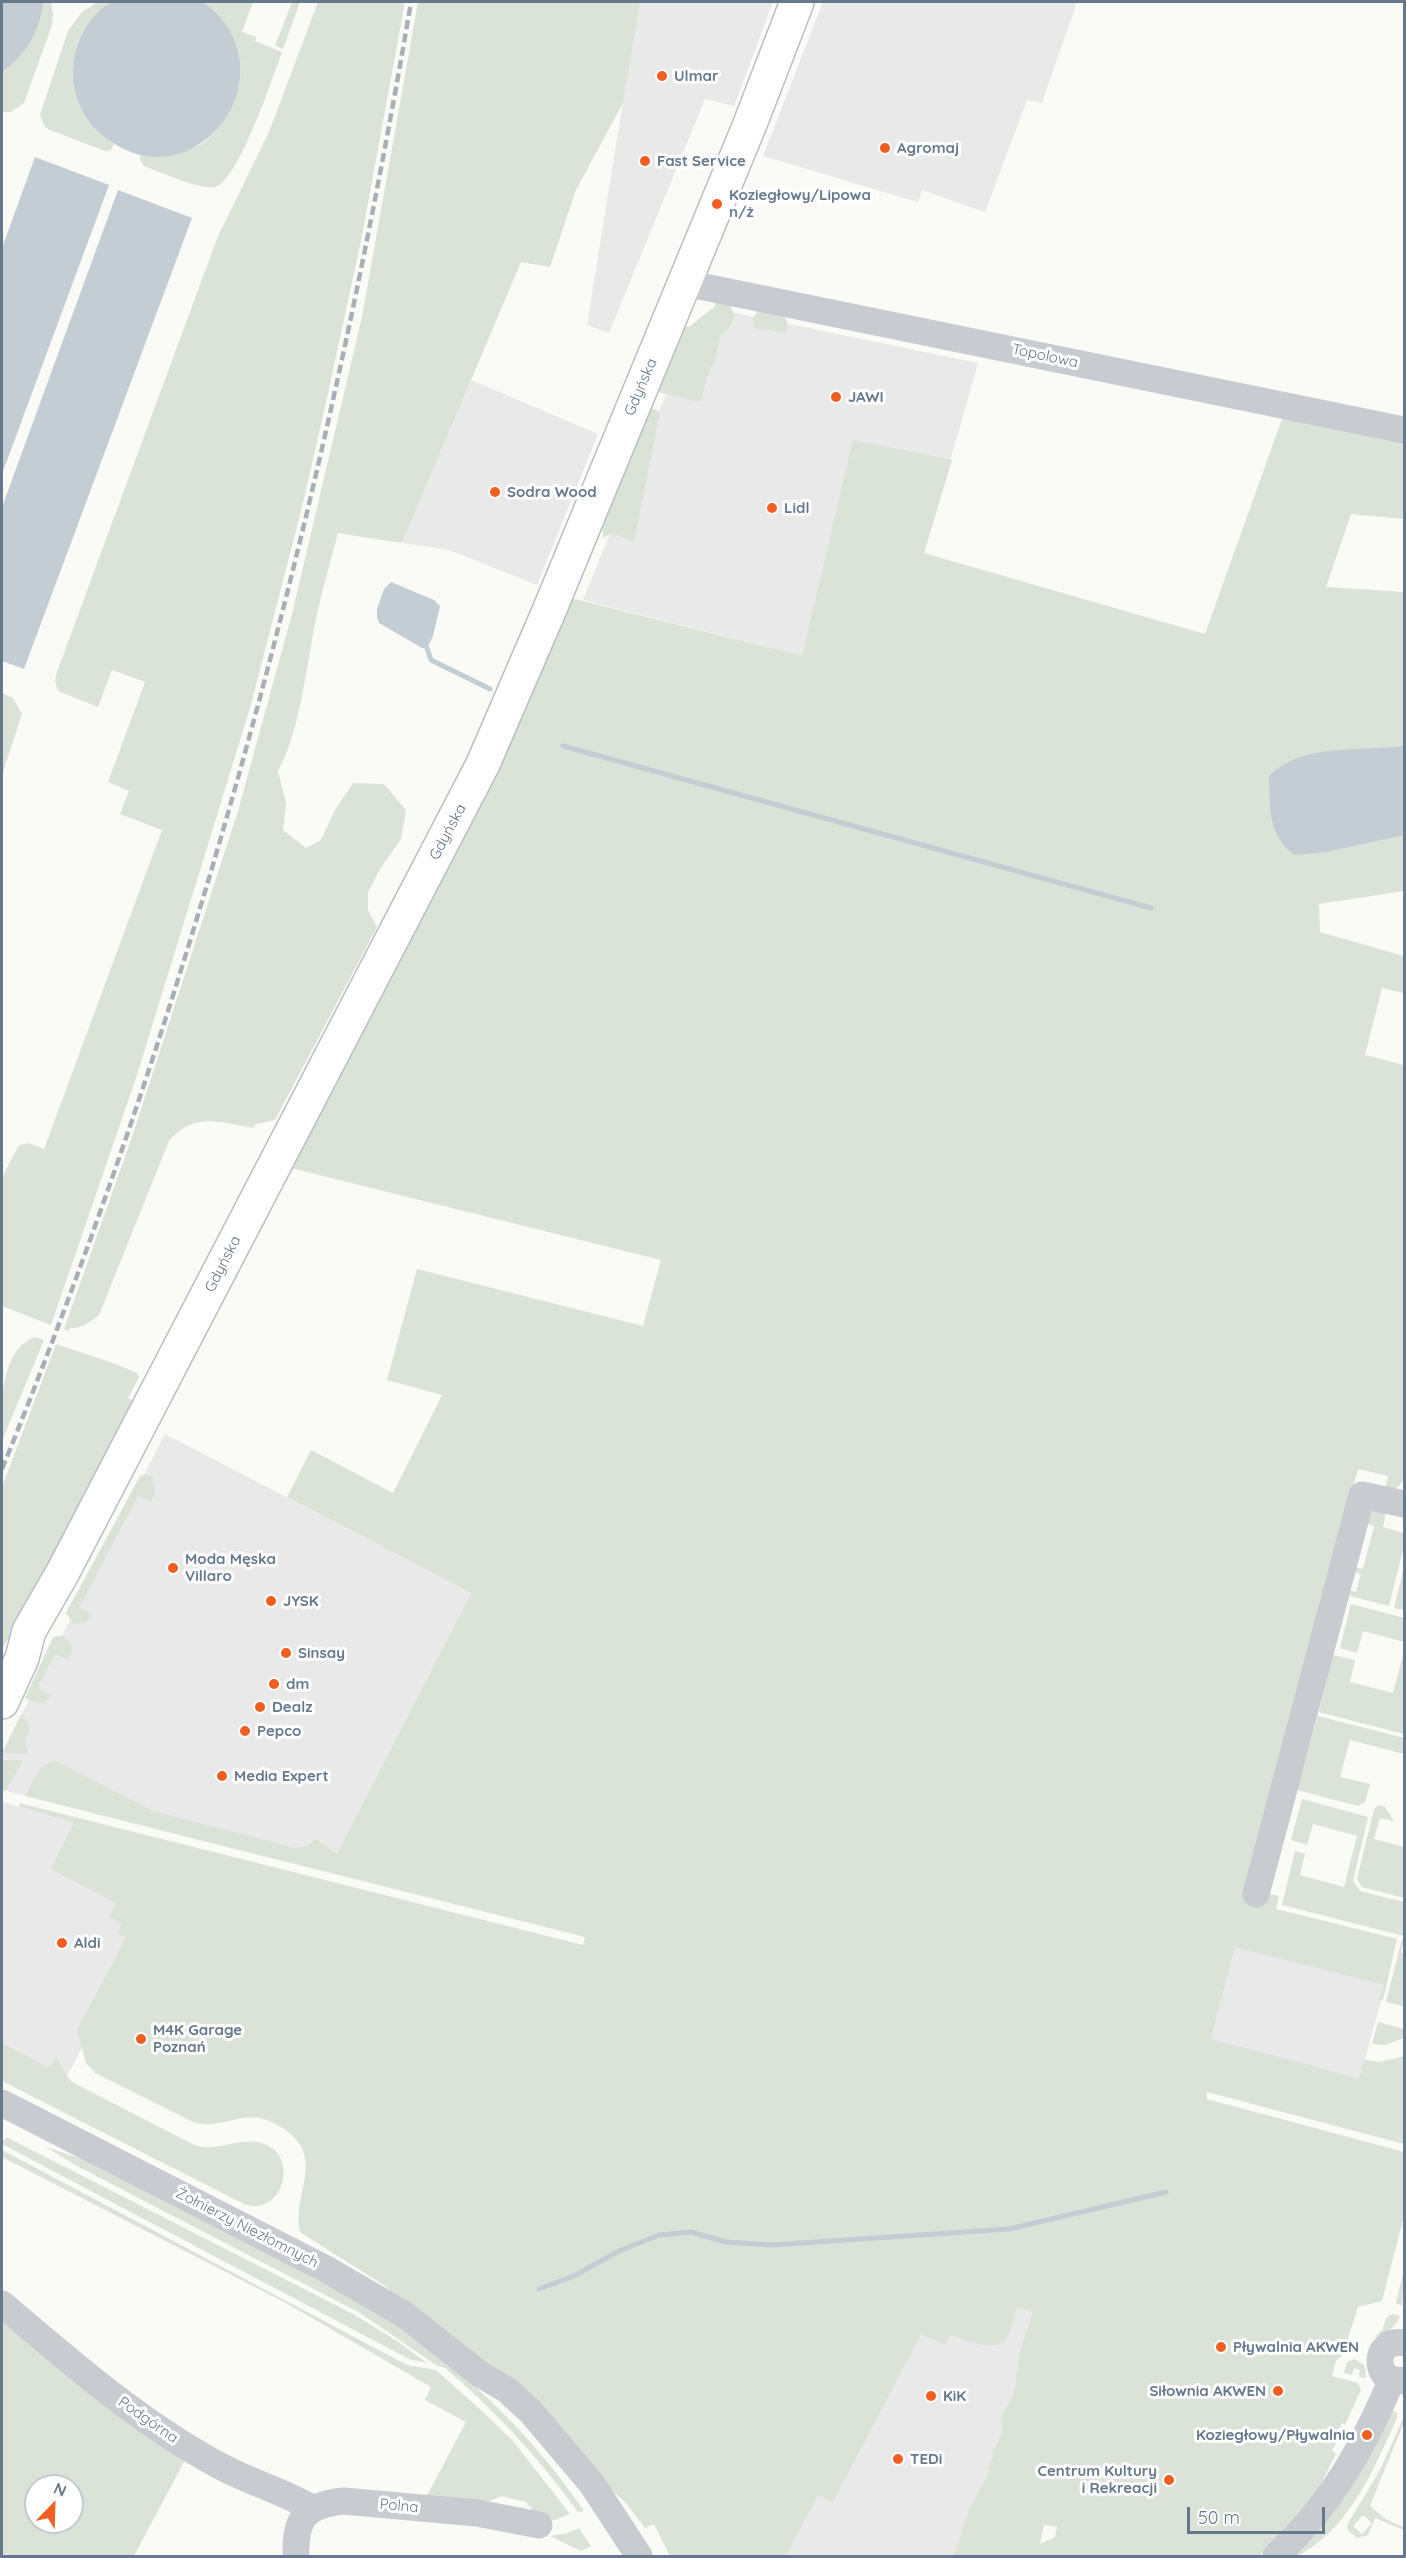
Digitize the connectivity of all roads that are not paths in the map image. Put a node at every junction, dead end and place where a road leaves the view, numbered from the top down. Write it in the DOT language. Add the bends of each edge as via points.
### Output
graph roads {
  1 [pos="797,2"];
  2 [pos="684,283"];
  3 [pos="1404,430"];
  4 [pos="1404,1504"];
  5 [pos="29,1631"];
  6 [pos="2,1659"];
  7 [pos="2,1702"];
  8 [pos="1256,1894"];
  9 [pos="2,2103"];
  10 [pos="2,2304"];
  11 [pos="1404,2340"];
  12 [pos="480,2374"];
  13 [pos="1398,2380"];
  14 [pos="312,2508"];
  15 [pos="539,2525"];
  16 [pos="296,2556"];
  17 [pos="619,2556"];
  18 [pos="639,2556"];
  19 [pos="1276,2556"];
  1 -- 2 [label="main road, Gdyńska"];
  2 -- 3 [label="street, Topolowa"];
  2 -- 5 [label="main road, Gdyńska" via="483,764"];
  4 -- 8 [label="street" via="1362,1495"];
  5 -- 6 [label="main road, Gdyńska"];
  5 -- 7 [label="main road, Gdyńska" via="22,1658"];
  9 -- 12 [label="street, Żołnierzy Niezłomnych" via="363,2289 405,2315"];
  10 -- 14 [label="street, Podgórna" via="103,2388 182,2443 220,2466"];
  11 -- 13 [label="street" via="1387,2346 1380,2357 1381,2370"];
  12 -- 17 [label="street, Żołnierzy Niezłomnych" via="554,2460"];
  12 -- 18 [label="street, Żołnierzy Niezłomnych" via="507,2390 558,2442 592,2484"];
  13 -- 19 [label="street" via="1342,2479"];
  14 -- 15 [label="street, Polna" via="344,2501 477,2513"];
  14 -- 16 [label="street" via="297,2529"];
}
